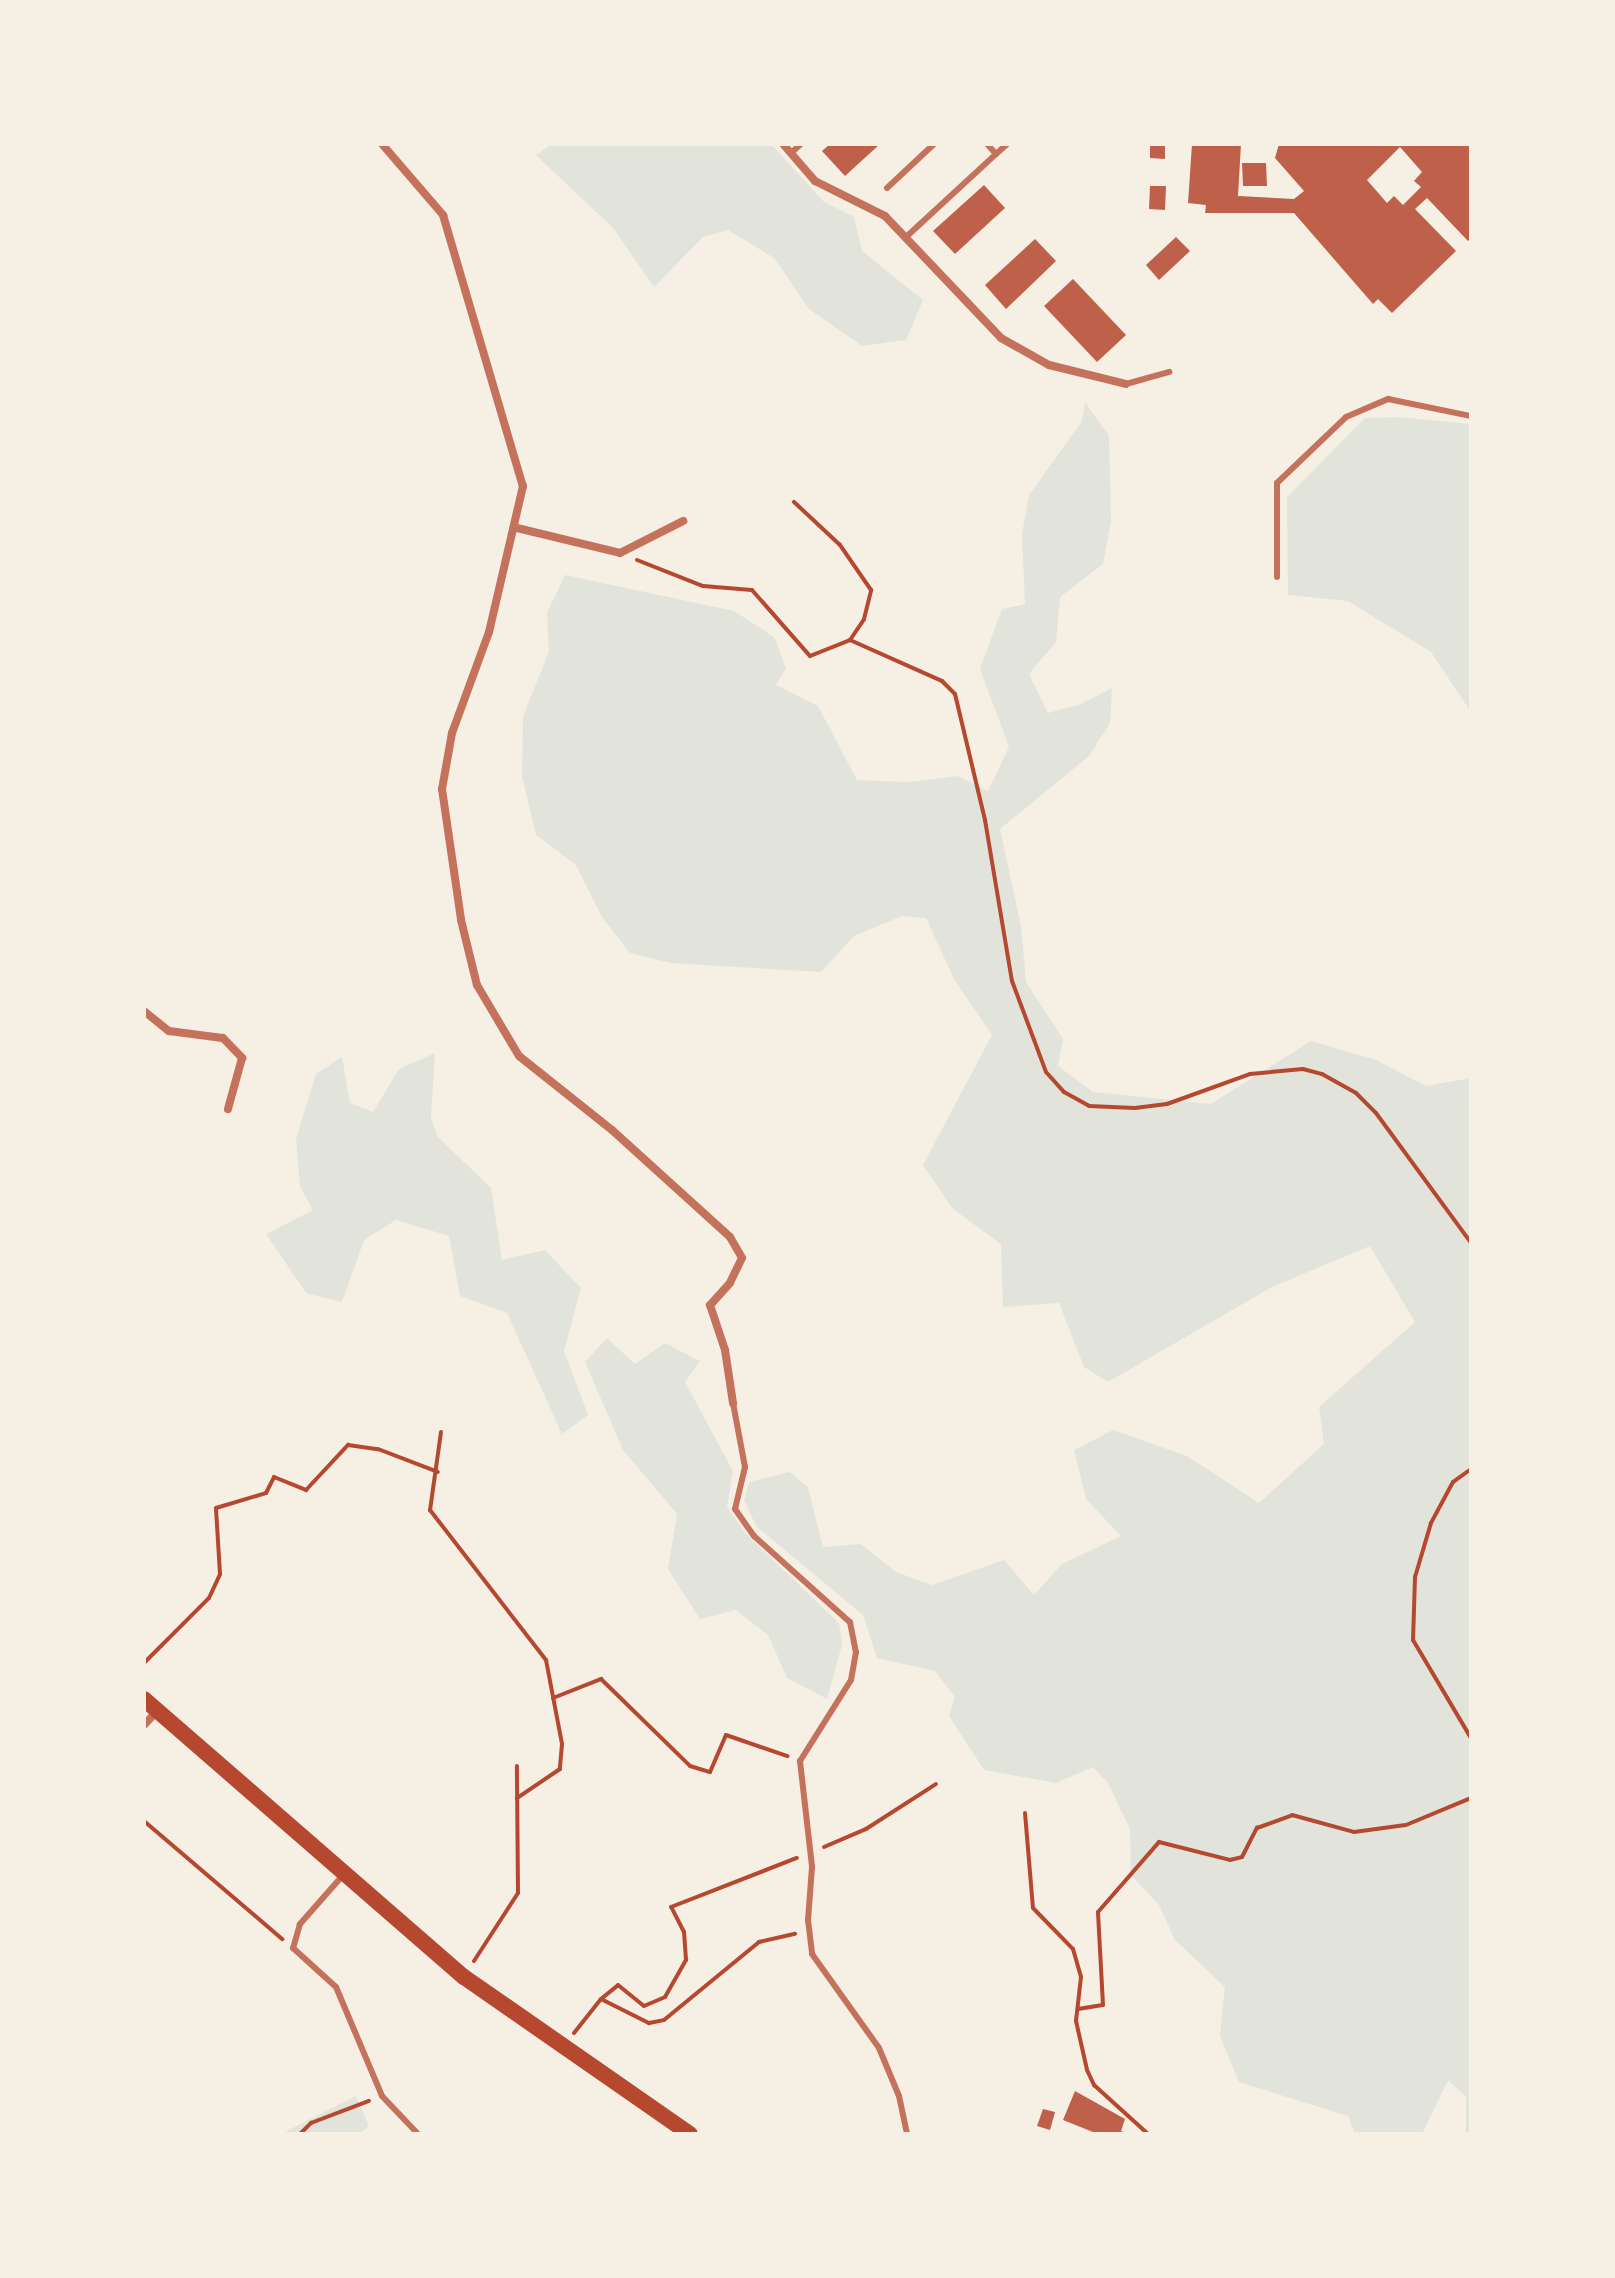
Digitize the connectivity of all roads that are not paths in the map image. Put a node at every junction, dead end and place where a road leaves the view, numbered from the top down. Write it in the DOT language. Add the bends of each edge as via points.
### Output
graph roads {
  1 [pos="382,144"];
  2 [pos="783,144"];
  3 [pos="801,144"];
  4 [pos="934,144"];
  5 [pos="987,144"];
  6 [pos="1007,144"];
  7 [pos="791,153"];
  8 [pos="996,154"];
  9 [pos="887,188"];
  10 [pos="905,238"];
  11 [pos="1169,372"];
  12 [pos="1126,384"];
  13 [pos="1471,416"];
  14 [pos="683,521"];
  15 [pos="517,528"];
  16 [pos="1277,577"];
  17 [pos="144,1011"];
  18 [pos="228,1109"];
  19 [pos="733,1403"];
  20 [pos="144,1699"];
  21 [pos="157,1711"];
  22 [pos="144,1725"];
  23 [pos="344,1874"];
  24 [pos="418,2134"];
  25 [pos="690,2134"];
  26 [pos="907,2134"];
  1 -- 15 [label="street" via="436,204 458,258 476,338 523,486"];
  2 -- 7 [label="street"];
  3 -- 7 [label="lane"];
  4 -- 9 [label="lane"];
  5 -- 8 [label="lane"];
  6 -- 8 [label="lane"];
  7 -- 10 [label="street" via="815,181 885,216"];
  8 -- 10 [label="lane"];
  10 -- 12 [label="street" via="1001,338 1049,365"];
  11 -- 12 [label="lane"];
  13 -- 16 [label="lane" via="1388,399 1346,417 1277,483"];
  14 -- 15 [label="street" via="620,553"];
  15 -- 19 [label="street" via="489,632 452,733 442,789 461,920 477,985 519,1056 612,1130 730,1237 742,1258 730,1283 710,1305 725,1350"];
  17 -- 18 [label="street" via="169,1031 223,1038 242,1058"];
  19 -- 26 [label="lane" via="745,1467 735,1509 754,1536 850,1622 856,1652 851,1680 800,1761 811,1853 809,1931 812,1954 879,2048"];
  20 -- 21 [label="main road"];
  21 -- 22 [label="street"];
  21 -- 23 [label="main road"];
  23 -- 24 [label="lane" via="300,1924 293,1948 336,1987 382,2096"];
  23 -- 25 [label="main road" via="464,1977"];
}
